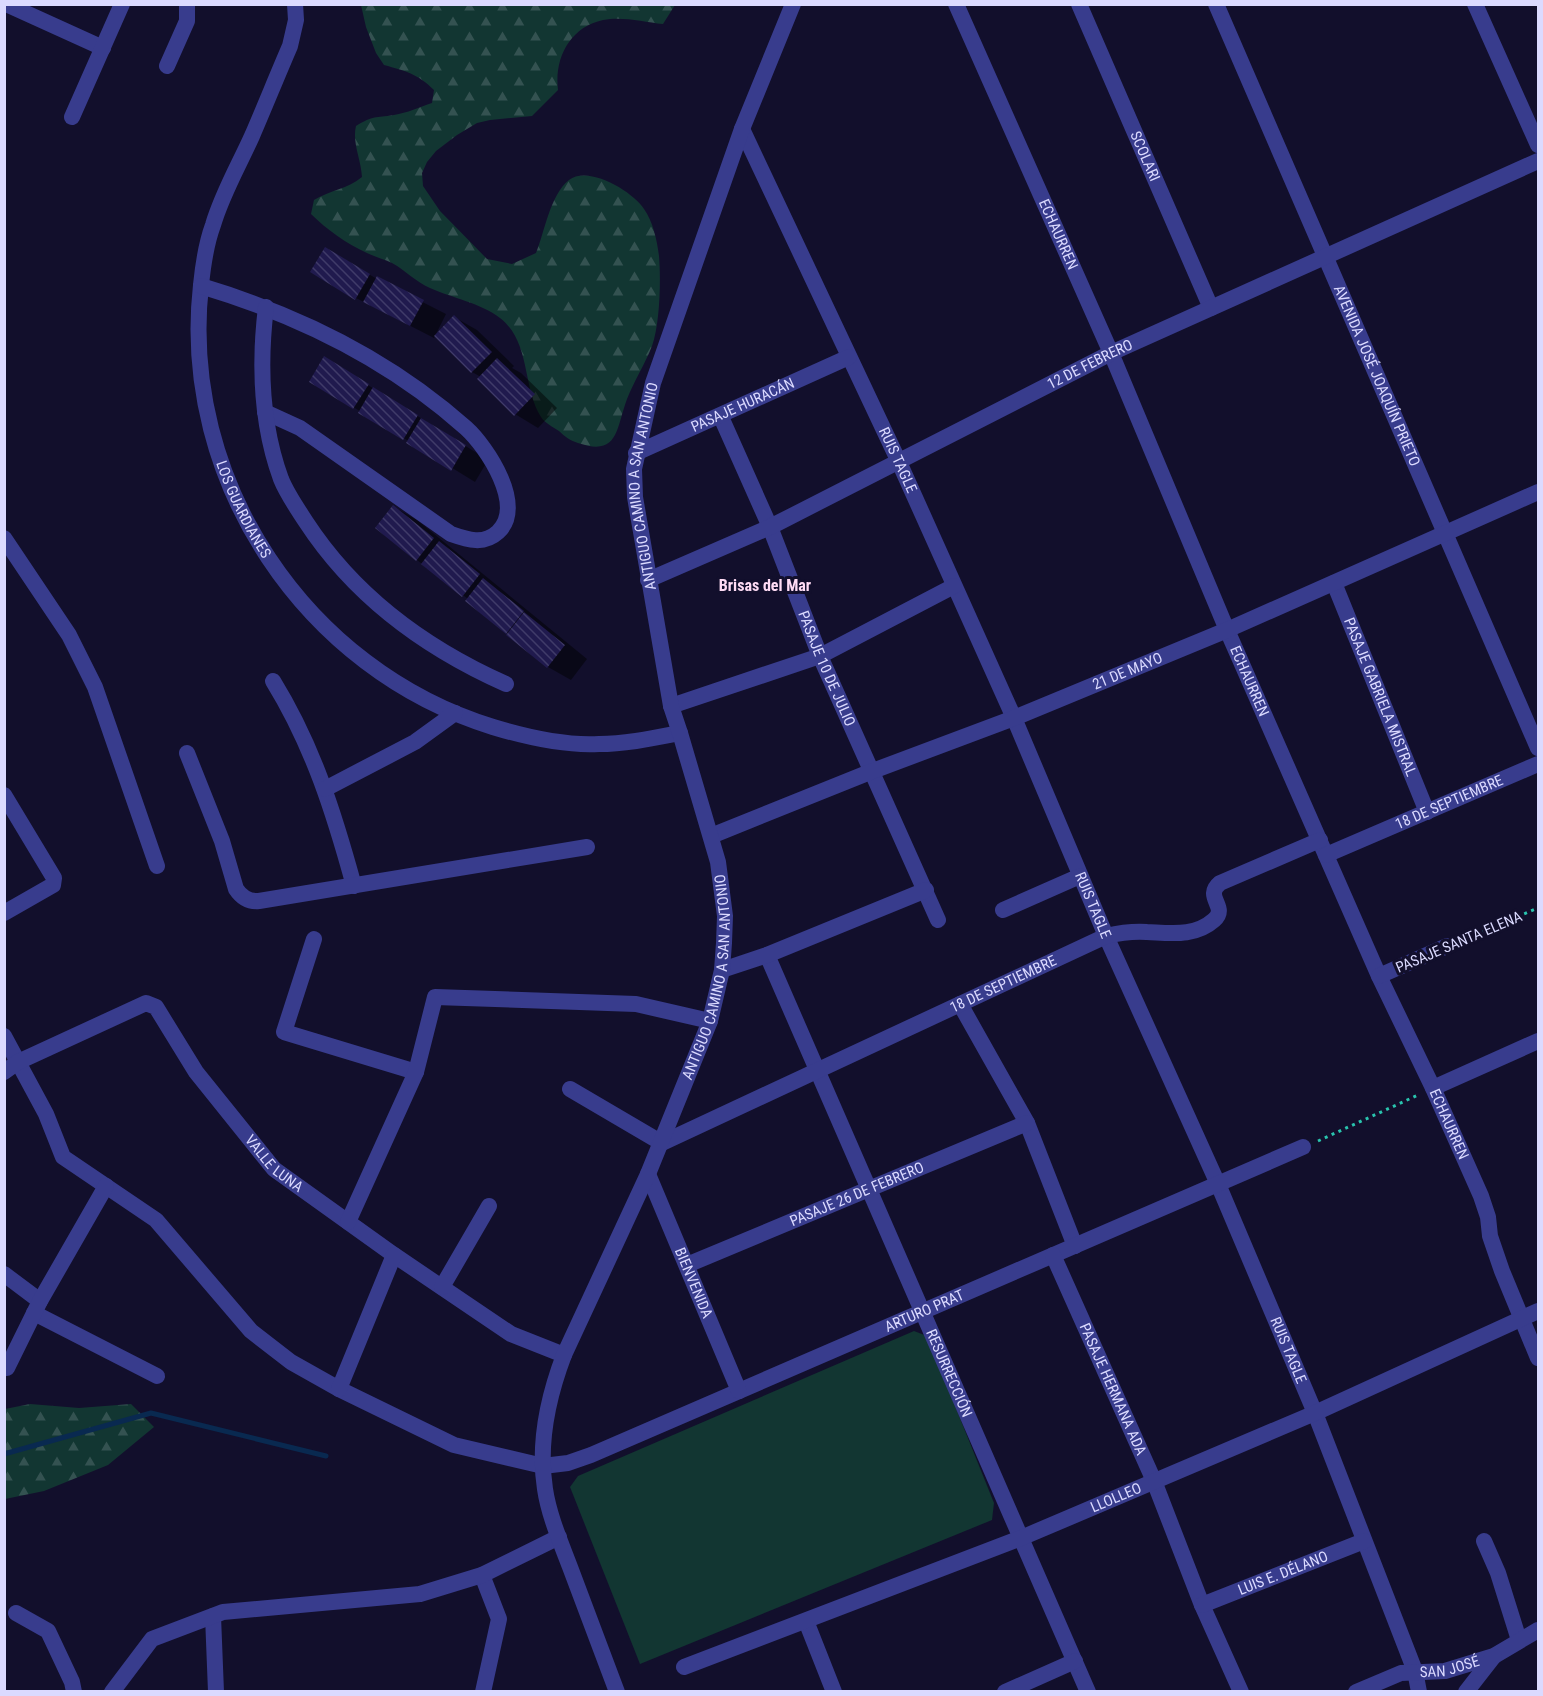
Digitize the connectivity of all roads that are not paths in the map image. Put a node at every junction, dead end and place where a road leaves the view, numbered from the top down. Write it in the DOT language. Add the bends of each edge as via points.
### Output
graph roads {
  1 [pos="6,4"];
  2 [pos="122,4"];
  3 [pos="187,4"];
  4 [pos="295,4"];
  5 [pos="793,4"];
  6 [pos="956,4"];
  7 [pos="1079,4"];
  8 [pos="1216,4"];
  9 [pos="1475,4"];
  10 [pos="103,48"];
  11 [pos="167,66"];
  12 [pos="72,117"];
  13 [pos="742,129"];
  14 [pos="1539,145"];
  15 [pos="1539,161"];
  16 [pos="1325,257"];
  17 [pos="201,286"];
  18 [pos="266,307"];
  19 [pos="1211,309"];
  20 [pos="1112,353"];
  21 [pos="849,357"];
  22 [pos="265,412"];
  23 [pos="721,417"];
  24 [pos="636,453"];
  25 [pos="899,462"];
  26 [pos="1538,494"];
  27 [pos="770,527"];
  28 [pos="1446,533"];
  29 [pos="4,538"];
  30 [pos="648,580"];
  31 [pos="1334,583"];
  32 [pos="954,586"];
  33 [pos="1227,630"];
  34 [pos="820,656"];
  35 [pos="273,681"];
  36 [pos="506,684"];
  37 [pos="670,706"];
  38 [pos="455,713"];
  39 [pos="1014,718"];
  40 [pos="680,733"];
  41 [pos="1539,747"];
  42 [pos="187,753"];
  43 [pos="1539,764"];
  44 [pos="870,772"];
  45 [pos="325,789"];
  46 [pos="4,795"];
  47 [pos="1427,812"];
  48 [pos="711,836"];
  49 [pos="587,847"];
  50 [pos="1323,848"];
  51 [pos="157,866"];
  52 [pos="1080,876"];
  53 [pos="354,886"];
  54 [pos="926,890"];
  55 [pos="1003,910"];
  56 [pos="4,913"];
  57 [pos="938,920"];
  58 [pos="1106,936"];
  59 [pos="314,939"];
  60 [pos="1447,946"];
  61 [pos="767,955"];
  62 [pos="722,970"];
  63 [pos="1379,976"];
  64 [pos="960,1004"];
  65 [pos="710,1022"];
  66 [pos="4,1036"];
  67 [pos="1539,1041"];
  68 [pos="11,1067"];
  69 [pos="817,1070"];
  70 [pos="416,1072"];
  71 [pos="1433,1088"];
  72 [pos="570,1089"];
  73 [pos="1027,1123"];
  74 [pos="662,1143"];
  75 [pos="1303,1147"];
  76 [pos="648,1174"];
  77 [pos="1218,1184"];
  78 [pos="106,1186"];
  79 [pos="869,1189"];
  80 [pos="489,1206"];
  81 [pos="348,1222"];
  82 [pos="1075,1245"];
  83 [pos="394,1255"];
  84 [pos="1053,1255"];
  85 [pos="687,1265"];
  86 [pos="4,1274"];
  87 [pos="442,1287"];
  88 [pos="37,1307"];
  89 [pos="1539,1311"];
  90 [pos="923,1312"];
  91 [pos="1522,1319"];
  92 [pos="564,1355"];
  93 [pos="1539,1358"];
  94 [pos="7,1368"];
  95 [pos="157,1376"];
  96 [pos="339,1389"];
  97 [pos="739,1391"];
  98 [pos="1315,1413"];
  99 [pos="543,1466"];
  100 [pos="1154,1481"];
  101 [pos="559,1537"];
  102 [pos="1021,1538"];
  103 [pos="1364,1541"];
  104 [pos="1484,1541"];
  105 [pos="482,1575"];
  106 [pos="1202,1605"];
  107 [pos="16,1613"];
  108 [pos="213,1616"];
  109 [pos="806,1621"];
  110 [pos="1539,1629"];
  111 [pos="1519,1640"];
  112 [pos="1494,1656"];
  113 [pos="1075,1661"];
  114 [pos="684,1667"];
  115 [pos="1415,1671"];
  116 [pos="74,1692"];
  117 [pos="112,1692"];
  118 [pos="216,1692"];
  119 [pos="483,1692"];
  120 [pos="617,1692"];
  121 [pos="834,1692"];
  122 [pos="1005,1692"];
  123 [pos="1088,1692"];
  124 [pos="1240,1692"];
  125 [pos="1356,1692"];
  126 [pos="1419,1692"];
  127 [pos="1466,1692"];
  1 -- 10 [label="street"];
  2 -- 10 [label="street"];
  3 -- 11 [label="street" via="187,21"];
  4 -- 17 [label="street, LOS GUARDIANES" via="290,46 212,226"];
  5 -- 13 [label="street, ANTIGUO CAMINO A SAN ANTONIO"];
  6 -- 20 [label="street, ECHAURREN"];
  7 -- 19 [label="street, SCOLARI"];
  8 -- 16 [label="street, AVENIDA JOSÉ JOAQUÍN PRIETO"];
  9 -- 14 [label="street"];
  10 -- 12 [label="street"];
  13 -- 21 [label="street, RUIS TAGLE"];
  13 -- 24 [label="street, ANTIGUO CAMINO A SAN ANTONIO" via="653,383"];
  15 -- 16 [label="street, 12 DE FEBRERO"];
  16 -- 19 [label="street, 12 DE FEBRERO"];
  16 -- 28 [label="street, AVENIDA JOSÉ JOAQUÍN PRIETO"];
  17 -- 18 [label="street"];
  17 -- 38 [label="street, LOS GUARDIANES" via="201,377 213,436 232,494 261,548 297,598 341,643 392,680"];
  18 -- 22 [label="street" via="262,359"];
  18 -- 22 [label="street" via="359,352 466,428 495,467 508,504 506,520 497,533 483,540 451,534 300,428"];
  19 -- 20 [label="street, 12 DE FEBRERO"];
  20 -- 25 [label="street, 12 DE FEBRERO"];
  20 -- 33 [label="street, ECHAURREN"];
  21 -- 23 [label="street, PASAJE HURACÁN"];
  21 -- 25 [label="street, RUIS TAGLE"];
  22 -- 36 [label="street" via="282,481 312,530 348,575 417,636"];
  23 -- 24 [label="street, PASAJE HURACÁN"];
  23 -- 27 [label="street, PASAJE 10 DE JULIO"];
  24 -- 30 [label="street, ANTIGUO CAMINO A SAN ANTONIO" via="635,497"];
  25 -- 27 [label="street, 12 DE FEBRERO"];
  25 -- 32 [label="street, RUIS TAGLE"];
  26 -- 28 [label="street, 21 DE MAYO"];
  27 -- 30 [label="street, 12 DE FEBRERO"];
  27 -- 34 [label="street, PASAJE 10 DE JULIO"];
  28 -- 31 [label="street, 21 DE MAYO"];
  28 -- 41 [label="street, AVENIDA JOSÉ JOAQUÍN PRIETO"];
  29 -- 51 [label="street" via="69,635 95,687"];
  30 -- 37 [label="street, ANTIGUO CAMINO A SAN ANTONIO"];
  31 -- 33 [label="street, 21 DE MAYO"];
  31 -- 47 [label="street, PASAJE GABRIELA MISTRAL"];
  32 -- 34 [label="street"];
  32 -- 39 [label="street, RUIS TAGLE"];
  33 -- 39 [label="street, 21 DE MAYO"];
  33 -- 50 [label="street, ECHAURREN"];
  34 -- 37 [label="street"];
  34 -- 44 [label="street, PASAJE 10 DE JULIO"];
  35 -- 45 [label="street" via="302,732"];
  37 -- 40 [label="street, ANTIGUO CAMINO A SAN ANTONIO"];
  38 -- 40 [label="street, LOS GUARDIANES" via="506,730 598,745"];
  38 -- 45 [label="street" via="415,742"];
  39 -- 44 [label="street, 21 DE MAYO"];
  39 -- 52 [label="street, RUIS TAGLE"];
  40 -- 48 [label="street, ANTIGUO CAMINO A SAN ANTONIO"];
  42 -- 53 [label="street" via="222,841 236,889 244,898 254,902"];
  43 -- 47 [label="street, 18 DE SEPTIEMBRE"];
  44 -- 48 [label="street, 21 DE MAYO"];
  44 -- 54 [label="street, PASAJE 10 DE JULIO"];
  45 -- 53 [label="street"];
  46 -- 56 [label="street" via="54,878 53,885"];
  47 -- 50 [label="street, 18 DE SEPTIEMBRE"];
  48 -- 62 [label="street, ANTIGUO CAMINO A SAN ANTONIO" via="725,916"];
  49 -- 53 [label="street"];
  50 -- 58 [label="street, 18 DE SEPTIEMBRE" via="1220,883 1213,891 1218,915 1200,928 1176,934 1129,932"];
  50 -- 63 [label="street, ECHAURREN"];
  52 -- 55 [label="street"];
  52 -- 58 [label="street, RUIS TAGLE"];
  54 -- 57 [label="street, PASAJE 10 DE JULIO"];
  54 -- 61 [label="street"];
  58 -- 64 [label="street, 18 DE SEPTIEMBRE"];
  58 -- 77 [label="street, RUIS TAGLE"];
  59 -- 70 [label="street" via="284,1032"];
  60 -- 63 [label="street, PASAJE SANTA ELENA"];
  61 -- 62 [label="street"];
  61 -- 69 [label="street, RESURRECCIÓN"];
  62 -- 65 [label="street, ANTIGUO CAMINO A SAN ANTONIO"];
  63 -- 71 [label="street, ECHAURREN"];
  64 -- 69 [label="street, 18 DE SEPTIEMBRE"];
  64 -- 73 [label="street"];
  65 -- 70 [label="street" via="636,1004 435,997"];
  65 -- 74 [label="street, ANTIGUO CAMINO A SAN ANTONIO"];
  66 -- 68 [label="street"];
  67 -- 71 [label="street"];
  68 -- 78 [label="street" via="46,1114 63,1157"];
  68 -- 81 [label="street, VALLE LUNA" via="146,1003 156,1007 196,1072 274,1169"];
  69 -- 74 [label="street, 18 DE SEPTIEMBRE"];
  69 -- 79 [label="street, RESURRECCIÓN"];
  70 -- 81 [label="street"];
  71 -- 91 [label="street, ECHAURREN" via="1481,1196 1496,1254"];
  72 -- 74 [label="street"];
  73 -- 79 [label="street, PASAJE 26 DE FEBRERO"];
  73 -- 82 [label="street"];
  74 -- 76 [label="street, ANTIGUO CAMINO A SAN ANTONIO"];
  75 -- 77 [label="street, ARTURO PRAT"];
  76 -- 85 [label="street, BIENVENIDA"];
  76 -- 92 [label="street, ANTIGUO CAMINO A SAN ANTONIO"];
  77 -- 82 [label="street, ARTURO PRAT"];
  77 -- 98 [label="street, RUIS TAGLE"];
  78 -- 88 [label="street"];
  78 -- 96 [label="street" via="156,1220 250,1331 291,1362"];
  79 -- 85 [label="street, PASAJE 26 DE FEBRERO"];
  79 -- 90 [label="street, RESURRECCIÓN"];
  80 -- 87 [label="street"];
  81 -- 83 [label="street, VALLE LUNA"];
  82 -- 84 [label="street, ARTURO PRAT"];
  83 -- 87 [label="street, VALLE LUNA"];
  83 -- 96 [label="street"];
  84 -- 90 [label="street, ARTURO PRAT"];
  84 -- 100 [label="street, PASAJE HERMANA ADA"];
  85 -- 97 [label="street, BIENVENIDA"];
  86 -- 88 [label="street"];
  87 -- 92 [label="street, VALLE LUNA" via="511,1334"];
  88 -- 94 [label="street"];
  88 -- 95 [label="street"];
  89 -- 91 [label="street, LLOLLEO"];
  90 -- 97 [label="street, ARTURO PRAT"];
  90 -- 102 [label="street, RESURRECCIÓN"];
  91 -- 93 [label="street, ECHAURREN"];
  91 -- 98 [label="street, LLOLLEO"];
  92 -- 99 [label="street, ANTIGUO CAMINO A SAN ANTONIO" via="547,1414"];
  96 -- 99 [label="street" via="454,1444"];
  97 -- 99 [label="street, ARTURO PRAT" via="591,1455"];
  98 -- 100 [label="street, LLOLLEO"];
  98 -- 103 [label="street, RUIS TAGLE"];
  99 -- 101 [label="street, ANTIGUO CAMINO A SAN ANTONIO" via="545,1490"];
  100 -- 102 [label="street, LLOLLEO"];
  100 -- 106 [label="street, PASAJE HERMANA ADA"];
  101 -- 105 [label="street"];
  101 -- 120 [label="street, ANTIGUO CAMINO A SAN ANTONIO"];
  102 -- 109 [label="street, LLOLLEO"];
  102 -- 113 [label="street, RESURRECCIÓN"];
  103 -- 106 [label="street, LUIS E. DÉLANO"];
  103 -- 115 [label="street, RUIS TAGLE"];
  104 -- 111 [label="street"];
  105 -- 108 [label="street" via="420,1594"];
  105 -- 119 [label="street" via="500,1619"];
  106 -- 124 [label="street, PASAJE HERMANA ADA"];
  107 -- 116 [label="street" via="48,1631"];
  108 -- 117 [label="street" via="152,1639"];
  108 -- 118 [label="street"];
  109 -- 114 [label="street, LLOLLEO"];
  109 -- 121 [label="street"];
  110 -- 111 [label="street, SAN JOSÉ"];
  111 -- 112 [label="street, SAN JOSÉ"];
  112 -- 115 [label="street, SAN JOSÉ" via="1445,1671"];
  112 -- 127 [label="street"];
  113 -- 122 [label="street"];
  113 -- 123 [label="street, RESURRECCIÓN"];
  115 -- 125 [label="street, SAN JOSÉ"];
  115 -- 126 [label="street, RUIS TAGLE"];
}
